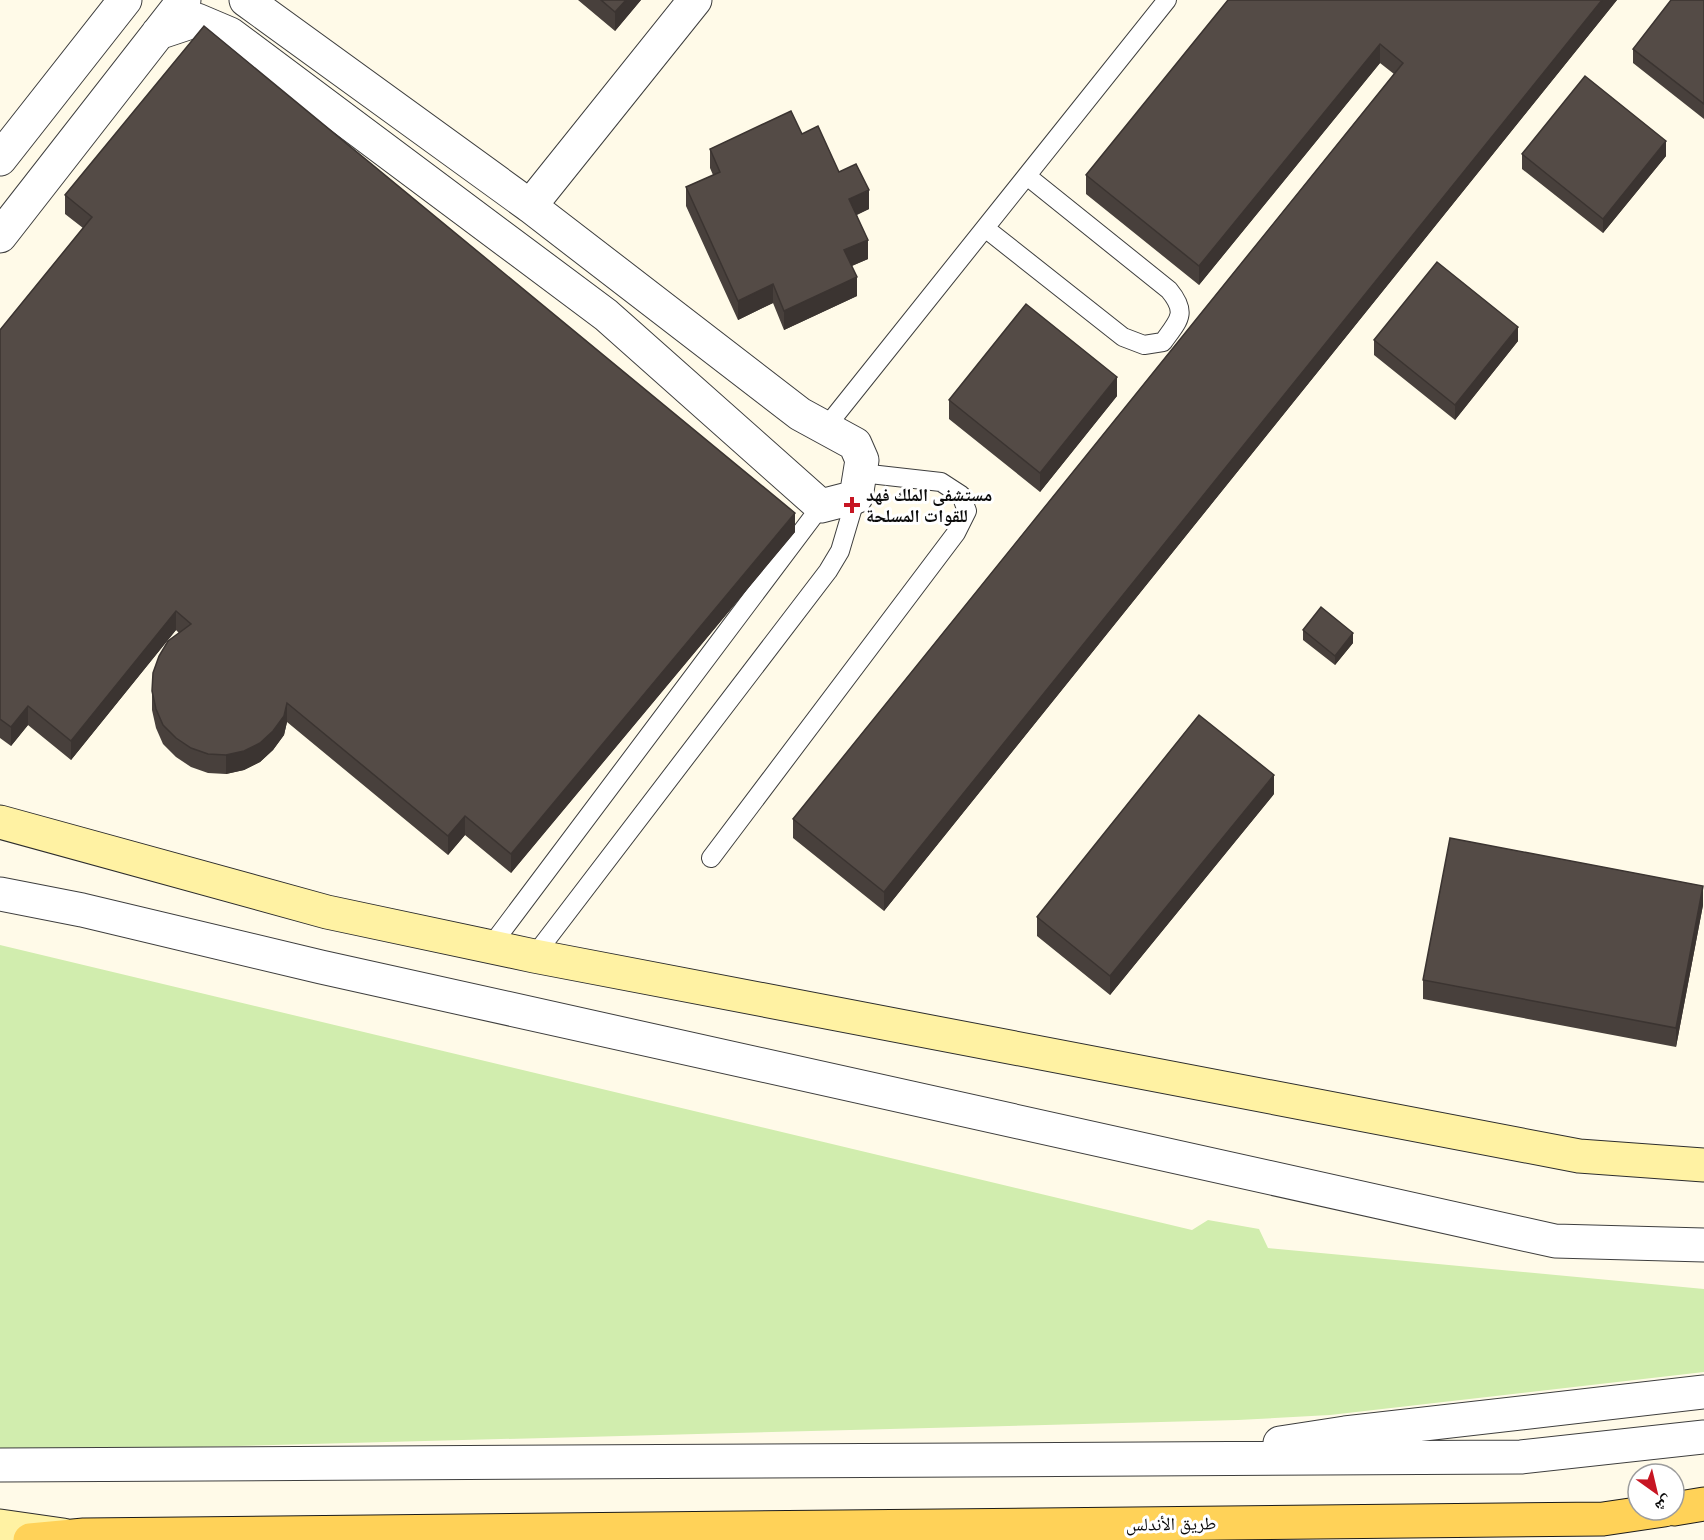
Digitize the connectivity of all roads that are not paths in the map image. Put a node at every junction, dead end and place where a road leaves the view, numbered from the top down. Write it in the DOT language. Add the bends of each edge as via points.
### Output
graph roads {
  1 [pos="125,0"];
  2 [pos="184,0"];
  3 [pos="246,0"];
  4 [pos="694,0"];
  5 [pos="1167,0"];
  6 [pos="158,33"];
  7 [pos="0,159"];
  8 [pos="1027,176"];
  9 [pos="530,206"];
  10 [pos="986,228"];
  11 [pos="0,236"];
  12 [pos="826,427"];
  13 [pos="858,485"];
  14 [pos="821,506"];
  15 [pos="0,822"];
  16 [pos="711,858"];
  17 [pos="0,894"];
  18 [pos="490,947"];
  19 [pos="534,956"];
  20 [pos="1704,1165"];
  21 [pos="1704,1245"];
  22 [pos="1704,1392"];
  23 [pos="1704,1437"];
  24 [pos="1173,1460"];
  25 [pos="0,1465"];
  26 [pos="1704,1504"];
  27 [pos="1686,1507"];
  28 [pos="1626,1516"];
  29 [pos="1361,1522"];
  30 [pos="0,1526"];
  31 [pos="74,1536"];
  32 [pos="30,1540"];
  33 [pos="1446,1540"];
  1 -- 7 [label="street"];
  2 -- 6 [label="street"];
  3 -- 9 [label="street"];
  4 -- 9 [label="street"];
  5 -- 8 [label="lane"];
  6 -- 11 [label="street"];
  6 -- 14 [label="street" via="197,20 230,34 606,315"];
  8 -- 10 [label="lane"];
  8 -- 10 [label="lane" via="1179,302 1180,314 1163,342 1144,345 1123,337"];
  9 -- 12 [label="street" via="800,414"];
  10 -- 12 [label="lane"];
  12 -- 13 [label="street" via="855,444 862,460"];
  13 -- 14 [label="street"];
  13 -- 16 [label="lane" via="941,482 961,495 967,511 956,533"];
  13 -- 19 [label="lane" via="840,551 828,571"];
  14 -- 18 [label="lane"];
  15 -- 18 [label="street" via="327,912"];
  17 -- 21 [label="street" via="1555,1241"];
  18 -- 19 [label="street"];
  19 -- 20 [label="street" via="1579,1156"];
  22 -- 24 [label="street" via="1345,1433"];
  23 -- 24 [label="street" via="1521,1457"];
  24 -- 25 [label="street"];
  26 -- 27 [label="main road"];
  28 -- 29 [label="main road, طريق الأندلس"];
  29 -- 31 [label="main road, طريق الأندلس"];
  29 -- 33 [label="main road"];
  30 -- 31 [label="street"];
  31 -- 32 [label="main road, طريق الأندلس"];
}
